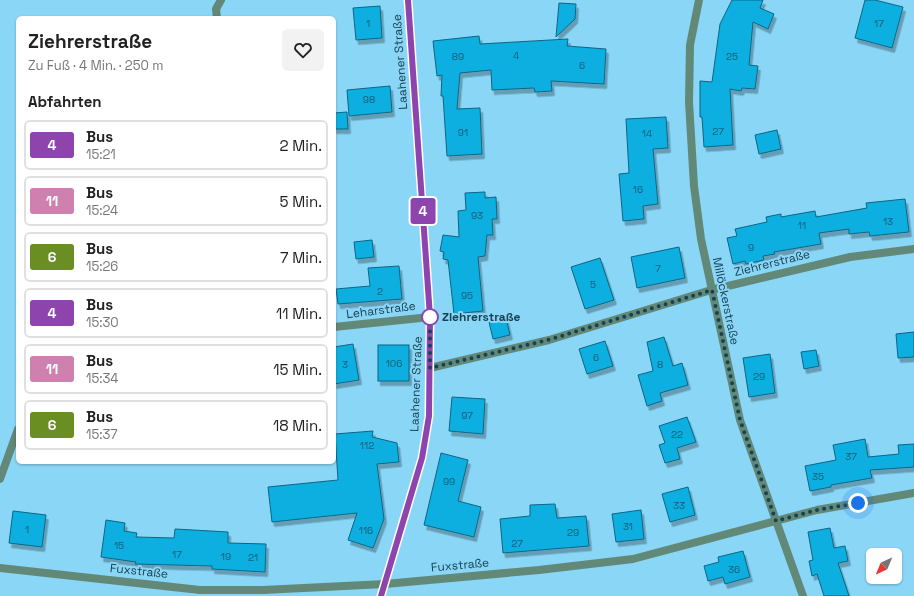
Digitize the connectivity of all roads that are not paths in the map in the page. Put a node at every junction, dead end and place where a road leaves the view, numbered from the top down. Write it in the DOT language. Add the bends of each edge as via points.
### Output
graph roads {
  1 [pos="221,0"];
  2 [pos="408,0"];
  3 [pos="696,1"];
  4 [pos="217,16"];
  5 [pos="914,249"];
  6 [pos="712,290"];
  7 [pos="430,317"];
  8 [pos="336,327"];
  9 [pos="430,368"];
  10 [pos="16,435"];
  11 [pos="0,479"];
  12 [pos="914,493"];
  13 [pos="776,521"];
  14 [pos="0,568"];
  15 [pos="385,584"];
  16 [pos="381,596"];
  17 [pos="803,596"];
  1 -- 4 [label="street" via="216,9"];
  2 -- 7 [label="street, Laahener Straße"];
  3 -- 6 [label="street, Millöckerstraße" via="690,44 689,102 694,186 701,239"];
  5 -- 6 [label="street, Ziehrerstraße" via="850,257"];
  6 -- 9 [label="street, Ziehrerstraße" via="548,340"];
  6 -- 13 [label="street, Millöckerstraße" via="740,420"];
  7 -- 8 [label="street, Leharstraße"];
  7 -- 9 [label="street, Laahener Straße"];
  9 -- 15 [label="street, Laahener Straße" via="429,416 422,458"];
  10 -- 11 [label="street"];
  12 -- 13 [label="street, Fuxstraße" via="817,510"];
  13 -- 15 [label="street, Fuxstraße" via="633,560"];
  13 -- 17 [label="street, Millöckerstraße"];
  14 -- 15 [label="street, Fuxstraße" via="200,590 263,590"];
  15 -- 16 [label="street, Laahener Straße"];
}
